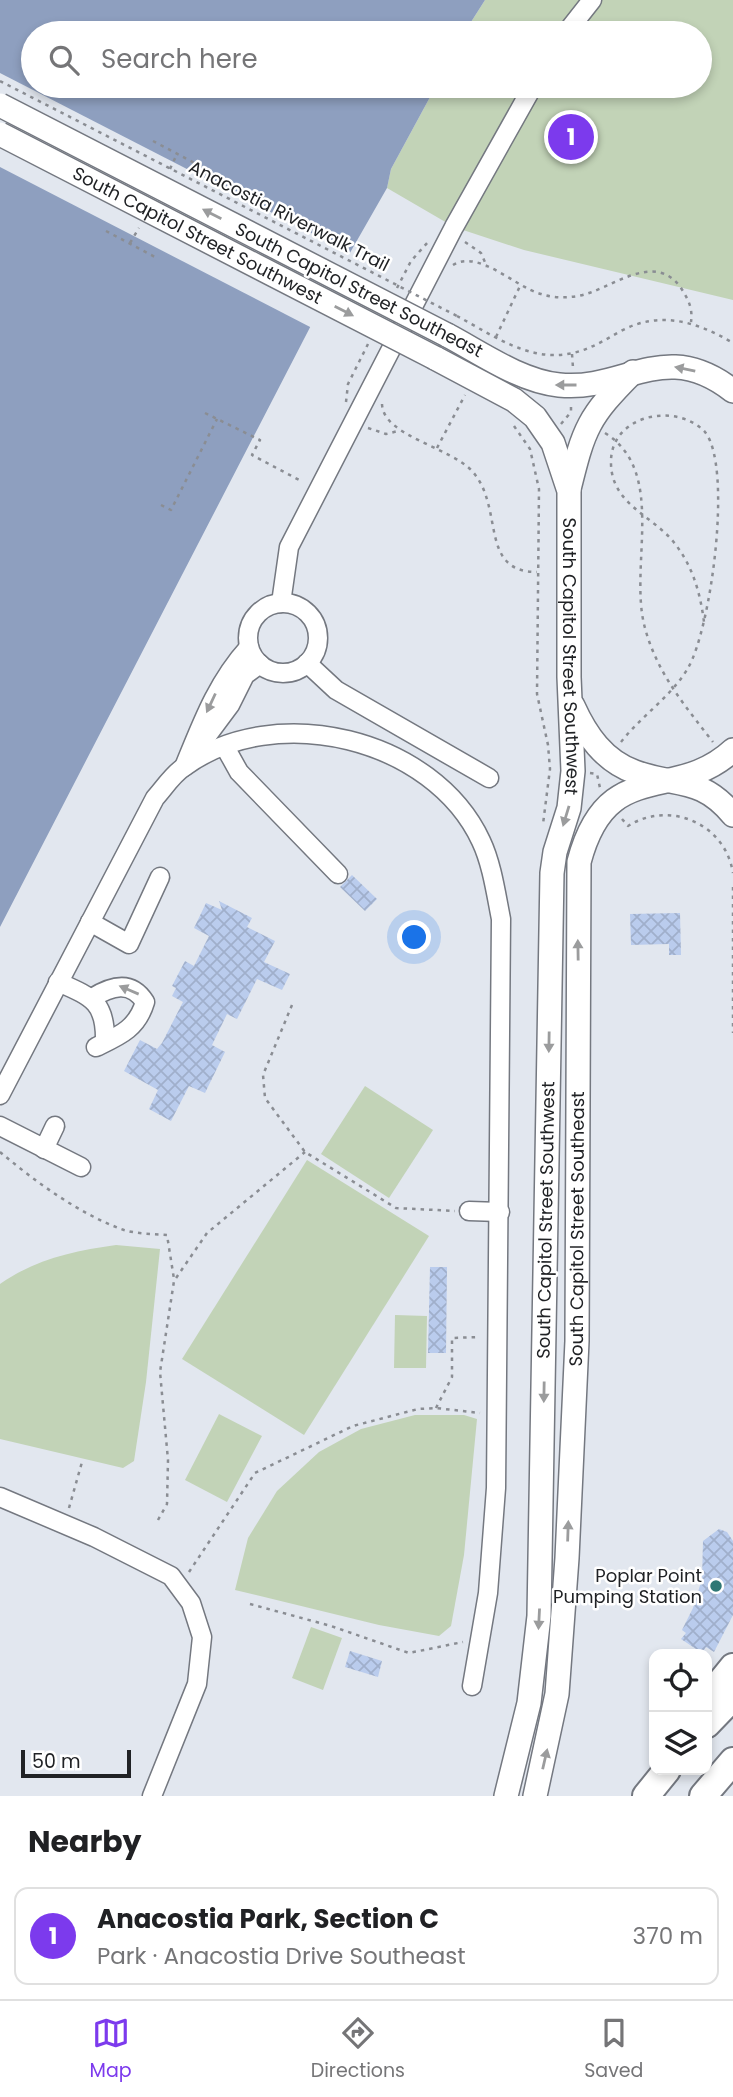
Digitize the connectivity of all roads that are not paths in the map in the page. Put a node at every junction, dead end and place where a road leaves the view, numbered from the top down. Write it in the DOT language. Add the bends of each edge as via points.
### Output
graph roads {
  1 [pos="592,0"];
  2 [pos="575,21"];
  3 [pos="526,98"];
  4 [pos="0,105"];
  5 [pos="0,134"];
  6 [pos="633,372"];
  7 [pos="733,391"];
  8 [pos="569,491"];
  9 [pos="281,603"];
  10 [pos="249,647"];
  11 [pos="307,663"];
  12 [pos="260,664"];
  13 [pos="570,700"];
  14 [pos="225,747"];
  15 [pos="724,747"];
  16 [pos="184,766"];
  17 [pos="489,778"];
  18 [pos="671,778"];
  19 [pos="733,815"];
  20 [pos="338,874"];
  21 [pos="160,877"];
  22 [pos="90,922"];
  23 [pos="58,982"];
  24 [pos="92,998"];
  25 [pos="0,1095"];
  26 [pos="0,1126"];
  27 [pos="55,1126"];
  28 [pos="44,1149"];
  29 [pos="80,1167"];
  30 [pos="469,1211"];
  31 [pos="500,1212"];
  32 [pos="0,1497"];
  33 [pos="733,1667"];
  34 [pos="472,1686"];
  35 [pos="712,1693"];
  36 [pos="733,1697"];
  37 [pos="712,1719"];
  38 [pos="733,1760"];
  39 [pos="656,1775"];
  40 [pos="663,1775"];
  41 [pos="152,1796"];
  42 [pos="506,1796"];
  43 [pos="536,1796"];
  44 [pos="645,1796"];
  45 [pos="703,1796"];
  1 -- 2 [label="street"];
  3 -- 9 [label="street" via="303,518 289,547"];
  6 -- 4 [label="main road, South Capitol Street Southeast, one-way, bridge" via="583,384 546,383 452,326"];
  5 -- 8 [label="main road, South Capitol Street Southwest, one-way, bridge" via="514,400 553,443"];
  7 -- 6 [label="main road, South Capitol Street Southeast, one-way" via="680,367"];
  6 -- 8 [label="main road" via="588,424"];
  8 -- 13 [label="main road, South Capitol Street Southwest"];
  9 -- 10 [label="street" via="258,613 251,623"];
  9 -- 11 [label="street" via="301,608 315,624 317,645"];
  10 -- 12 [label="street"];
  10 -- 16 [label="street, one-way" via="213,697"];
  11 -- 12 [label="street" via="279,673"];
  11 -- 17 [label="street" via="336,690"];
  12 -- 16 [label="street" via="245,675 230,705"];
  13 -- 18 [label="main road" via="592,740 609,757 636,772"];
  13 -- 42 [label="main road, South Capitol Street Southwest, one-way" via="573,784 552,873 538,1627 529,1703"];
  14 -- 16 [label="street"];
  14 -- 20 [label="street" via="239,772"];
  14 -- 31 [label="street" via="288,735 322,735 373,746 395,755 438,786 481,841 501,919"];
  15 -- 18 [label="main road, South Capitol Street Southeast" via="706,769"];
  16 -- 22 [label="street" via="155,798"];
  18 -- 19 [label="main road" via="704,790"];
  43 -- 18 [label="main road, South Capitol Street Southeast, one-way" via="557,1695 577,1341 577,872 586,840 610,804 633,789"];
  21 -- 22 [label="street" via="129,944"];
  22 -- 23 [label="street"];
  23 -- 24 [label="street"];
  23 -- 25 [label="street"];
  24 -- 24 [label="street, one-way" via="105,1022 100,1045 131,1029 145,1002 132,989 118,986"];
  26 -- 28 [label="street"];
  27 -- 28 [label="street"];
  28 -- 29 [label="street"];
  30 -- 31 [label="street"];
  31 -- 34 [label="street" via="495,1523"];
  32 -- 41 [label="street" via="171,1576 191,1603 200,1629 201,1666"];
  33 -- 35 [label="highway"];
  36 -- 37 [label="highway"];
  38 -- 45 [label="highway"];
  39 -- 44 [label="highway"];
  40 -- 44 [label="highway"];
}
